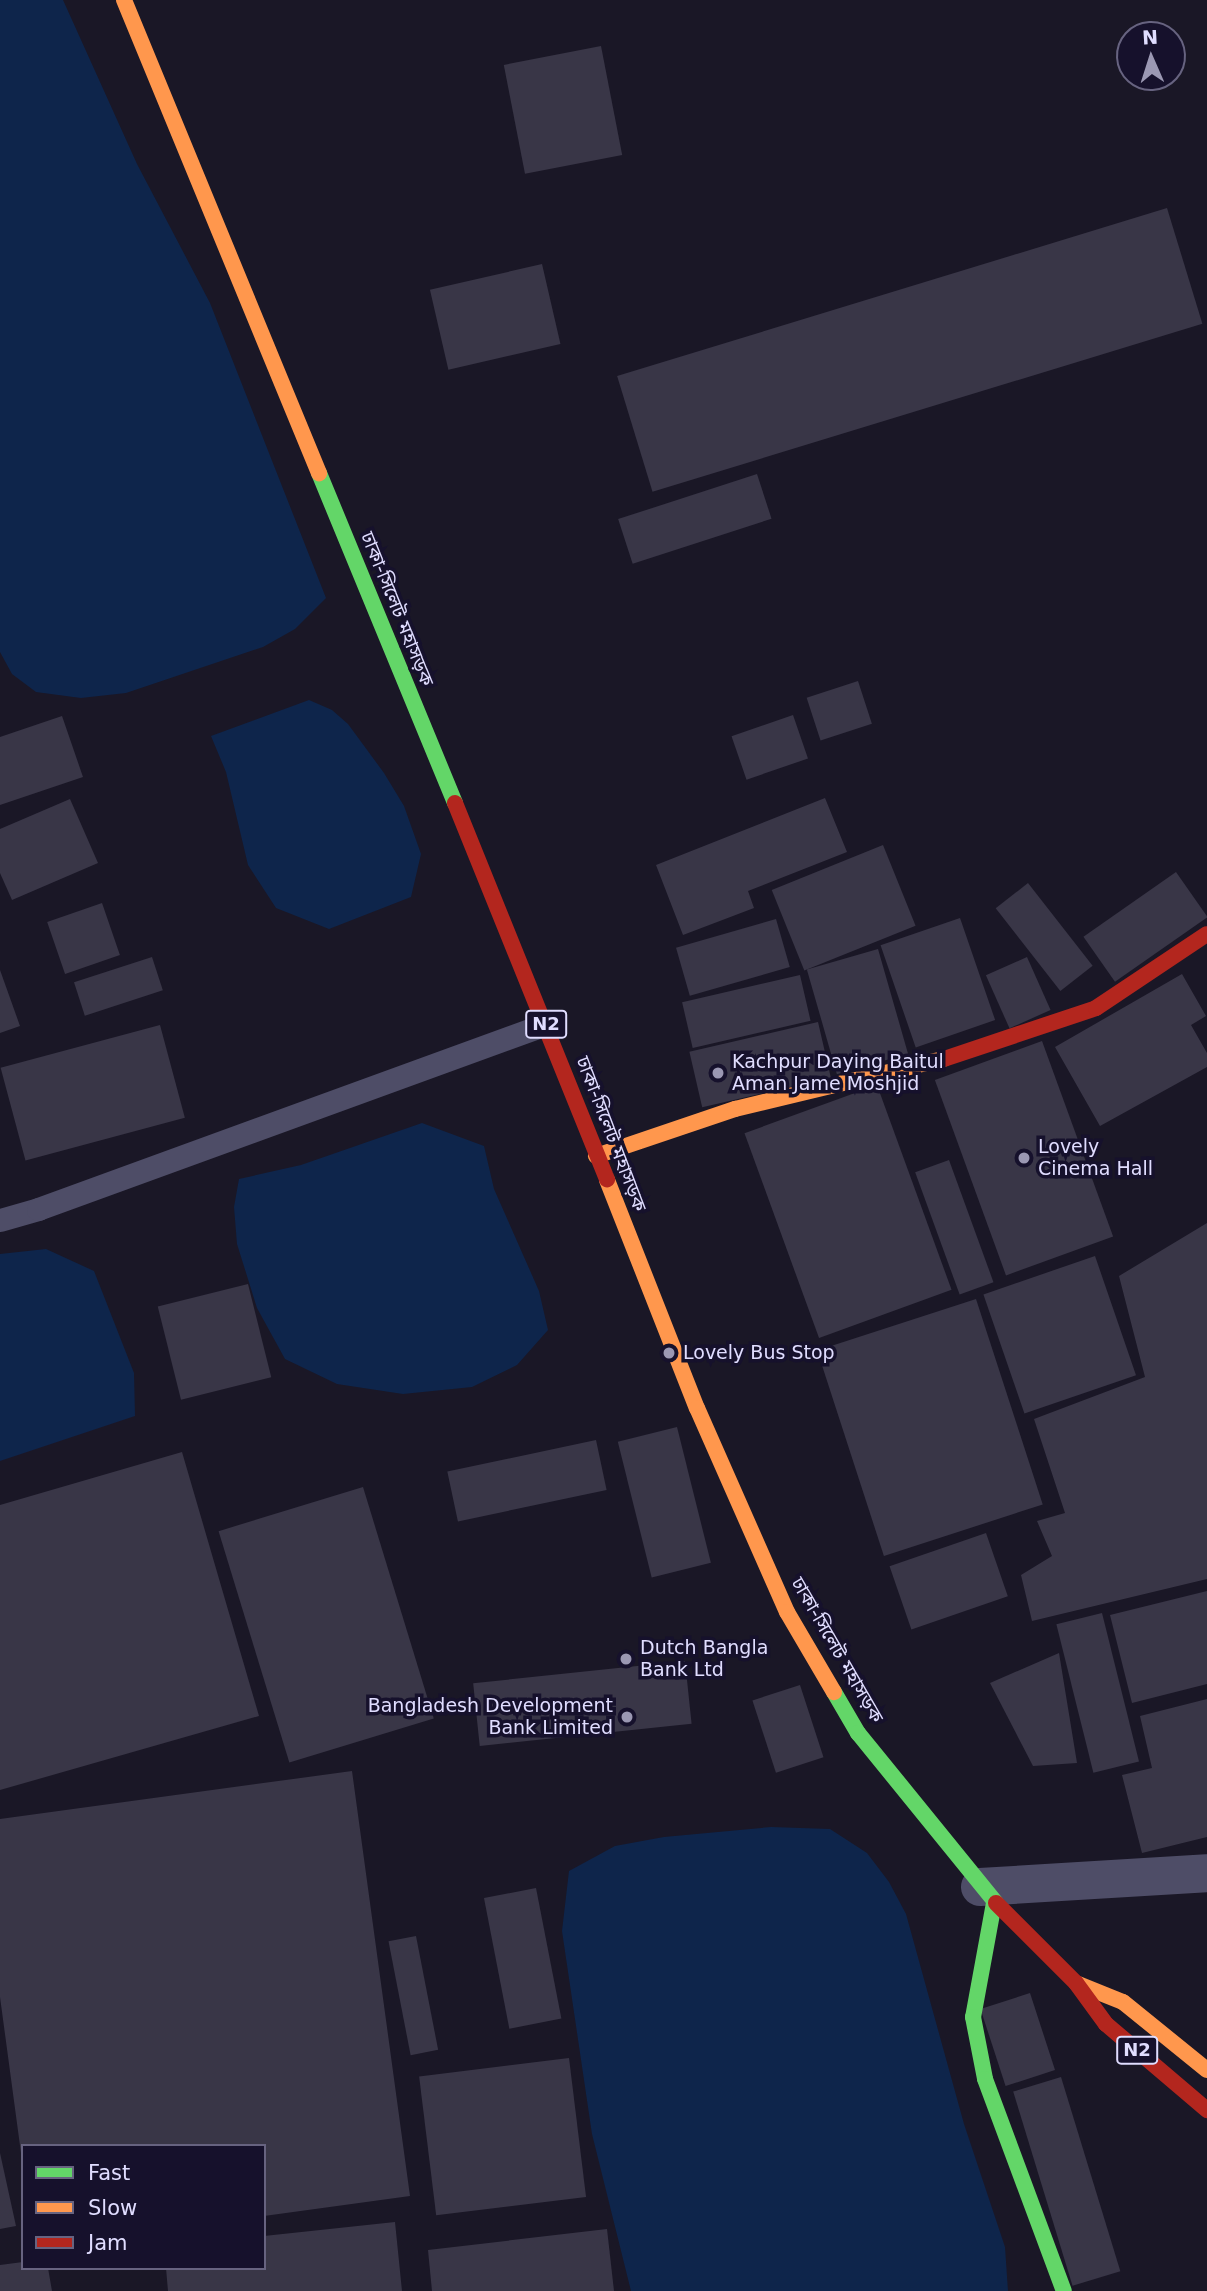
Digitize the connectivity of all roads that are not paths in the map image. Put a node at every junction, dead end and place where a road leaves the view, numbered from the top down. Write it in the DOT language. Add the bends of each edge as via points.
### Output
graph roads {
  1 [pos="124,0"];
  2 [pos="1207,934"];
  3 [pos="546,1024"];
  4 [pos="596,1156"];
  5 [pos="0,1220"];
  6 [pos="1207,1873"];
  7 [pos="987,1895"];
  8 [pos="1076,1983"];
  9 [pos="1207,2070"];
  10 [pos="1207,2110"];
  11 [pos="1064,2291"];
  1 -- 3 [label="main road, ঢাকা-সিলেট মহাসড়ক / N2"];
  2 -- 4 [label="main road" via="1096,1009 931,1063 735,1110"];
  3 -- 4 [label="main road, ঢাকা-সিলেট মহাসড়ক / N2"];
  3 -- 5 [label="lane"];
  4 -- 7 [label="main road, ঢাকা-সিলেট মহাসড়ক / N2" via="697,1408 787,1612 859,1733"];
  6 -- 7 [label="street"];
  7 -- 8 [label="main road, ঢাকা-সিলেট মহাসড়ক / N2"];
  7 -- 11 [label="main road" via="973,2017 985,2080"];
  8 -- 9 [label="main road, ঢাকা-সিলেট মহাসড়ক / N2" via="1123,2002"];
  8 -- 10 [label="main road, ঢাকা-সিলেট মহাসড়ক / N2" via="1106,2024"];
}
